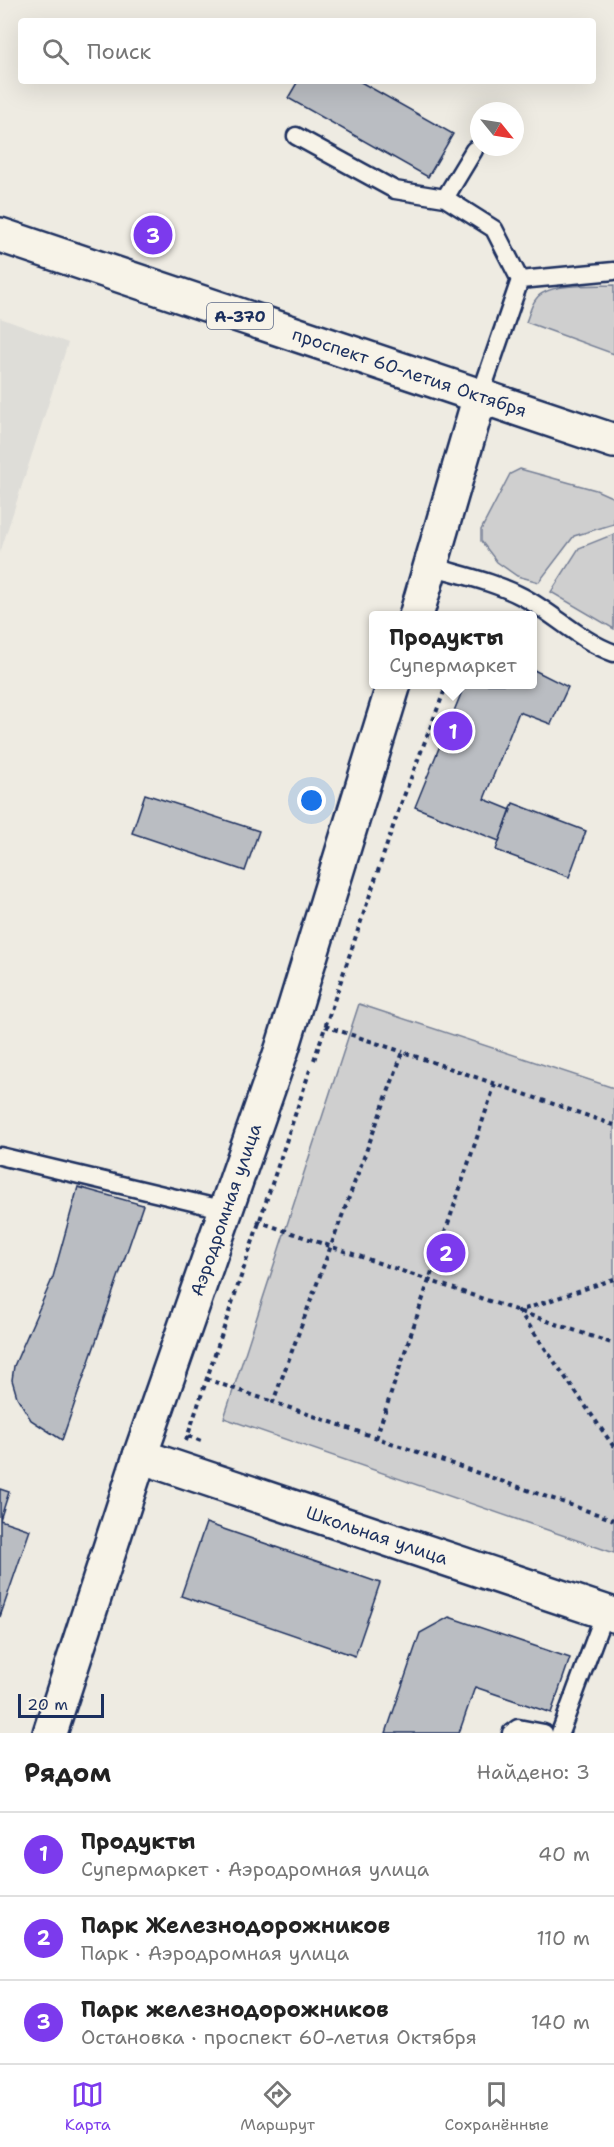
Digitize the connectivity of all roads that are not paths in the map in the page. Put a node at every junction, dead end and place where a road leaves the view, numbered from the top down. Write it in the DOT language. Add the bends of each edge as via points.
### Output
graph roads {
  1 [pos="296,136"];
  2 [pos="470,156"];
  3 [pos="445,198"];
  4 [pos="0,235"];
  5 [pos="614,272"];
  6 [pos="520,280"];
  7 [pos="480,396"];
  8 [pos="614,441"];
  9 [pos="431,566"];
  10 [pos="417,611"];
  11 [pos="614,653"];
  12 [pos="392,689"];
  13 [pos="0,1156"];
  14 [pos="226,1210"];
  15 [pos="140,1456"];
  16 [pos="609,1614"];
  17 [pos="50,1733"];
  18 [pos="510,1733"];
  19 [pos="544,1733"];
  20 [pos="560,1733"];
  1 -- 3 [label="lane" via="395,190"];
  2 -- 3 [label="lane"];
  3 -- 6 [label="lane" via="494,229"];
  4 -- 7 [label="main road, проспект 60-летия Октября / А-370"];
  5 -- 6 [label="lane"];
  6 -- 7 [label="lane"];
  7 -- 8 [label="main road, проспект 60-летия Октября / А-370"];
  7 -- 9 [label="main road"];
  9 -- 10 [label="main road"];
  9 -- 11 [label="lane" via="524,597 575,633"];
  12 -- 14 [label="main road, Аэродромная улица" via="282,1049"];
  13 -- 14 [label="lane"];
  14 -- 15 [label="main road, Аэродромная улица"];
  15 -- 16 [label="main road, Школьная улица"];
  15 -- 17 [label="main road, Аэродромная улица"];
  16 -- 20 [label="lane"];
  18 -- 19 [label="lane" via="518,1728"];
}
